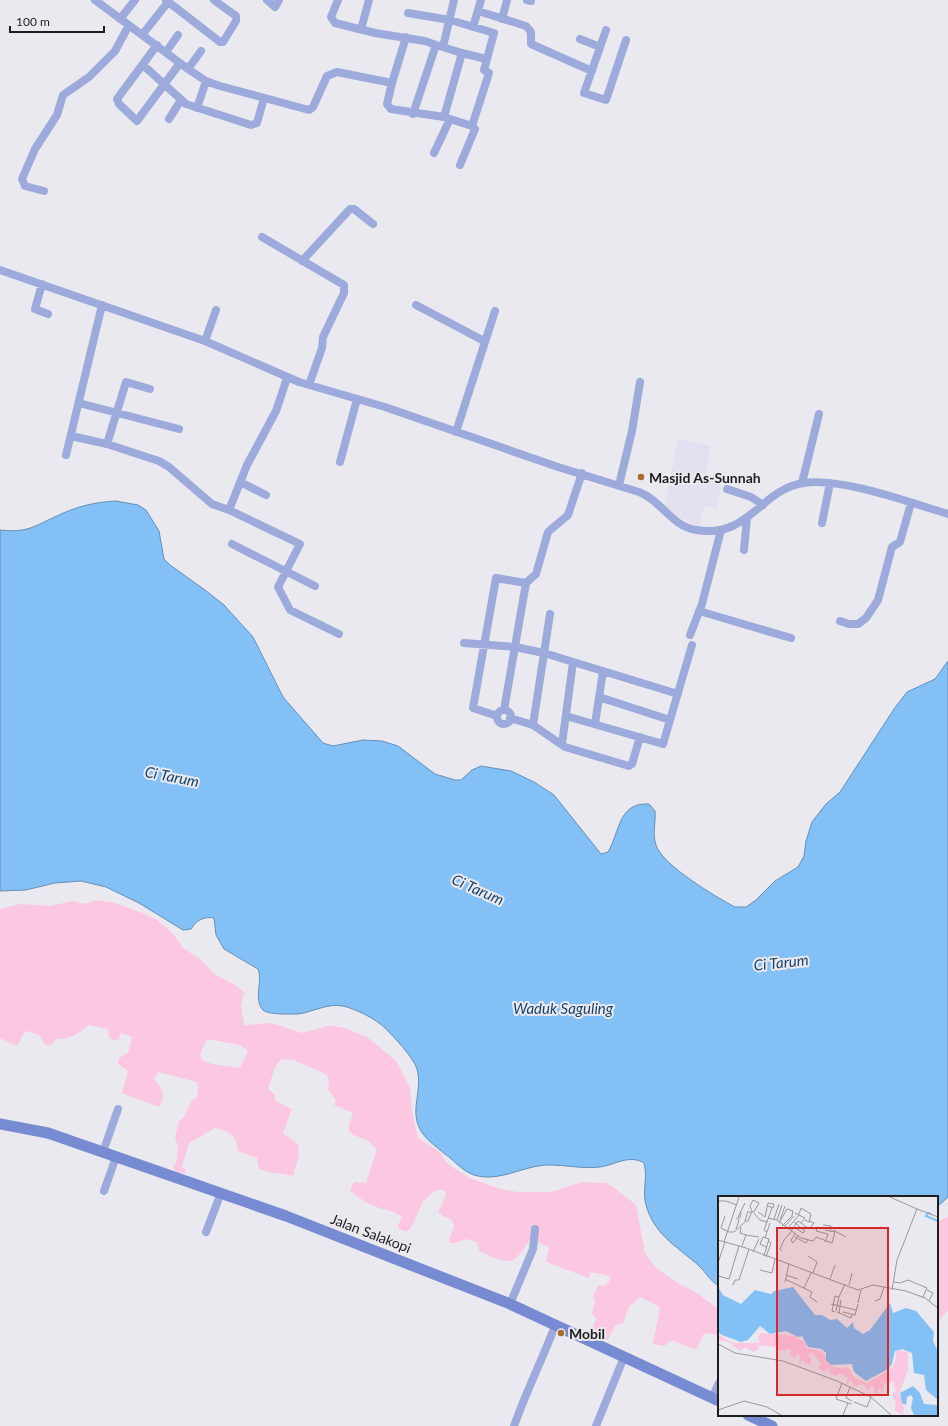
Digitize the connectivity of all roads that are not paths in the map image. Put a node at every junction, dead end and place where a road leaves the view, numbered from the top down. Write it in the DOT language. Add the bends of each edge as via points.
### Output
graph roads {
  1 [pos="97,0"];
  2 [pos="135,0"];
  3 [pos="214,0"];
  4 [pos="267,0"];
  5 [pos="279,0"];
  6 [pos="338,0"];
  7 [pos="370,0"];
  8 [pos="454,0"];
  9 [pos="481,0"];
  10 [pos="507,0"];
  11 [pos="167,1"];
  12 [pos="478,11"];
  13 [pos="408,13"];
  14 [pos="120,19"];
  15 [pos="502,19"];
  16 [pos="450,20"];
  17 [pos="129,25"];
  18 [pos="473,27"];
  19 [pos="361,29"];
  20 [pos="606,30"];
  21 [pos="142,35"];
  22 [pos="178,35"];
  23 [pos="406,37"];
  24 [pos="580,39"];
  25 [pos="626,40"];
  26 [pos="157,45"];
  27 [pos="439,46"];
  28 [pos="600,47"];
  29 [pos="201,51"];
  30 [pos="166,52"];
  31 [pos="462,53"];
  32 [pos="486,59"];
  33 [pos="180,63"];
  34 [pos="143,66"];
  35 [pos="188,69"];
  36 [pos="592,71"];
  37 [pos="206,81"];
  38 [pos="392,83"];
  39 [pos="164,85"];
  40 [pos="264,98"];
  41 [pos="181,100"];
  42 [pos="197,108"];
  43 [pos="413,114"];
  44 [pos="447,118"];
  45 [pos="170,119"];
  46 [pos="472,126"];
  47 [pos="434,153"];
  48 [pos="460,165"];
  49 [pos="44,191"];
  50 [pos="373,224"];
  51 [pos="262,237"];
  52 [pos="302,261"];
  53 [pos="0,270"];
  54 [pos="42,284"];
  55 [pos="102,305"];
  56 [pos="416,305"];
  57 [pos="216,310"];
  58 [pos="495,311"];
  59 [pos="48,314"];
  60 [pos="205,341"];
  61 [pos="484,341"];
  62 [pos="287,378"];
  63 [pos="640,382"];
  64 [pos="309,385"];
  65 [pos="150,389"];
  66 [pos="357,399"];
  67 [pos="79,403"];
  68 [pos="117,413"];
  69 [pos="819,414"];
  70 [pos="179,429"];
  71 [pos="456,432"];
  72 [pos="71,436"];
  73 [pos="107,444"];
  74 [pos="66,456"];
  75 [pos="340,462"];
  76 [pos="582,473"];
  77 [pos="240,482"];
  78 [pos="802,483"];
  79 [pos="830,483"];
  80 [pos="619,485"];
  81 [pos="727,489"];
  82 [pos="266,495"];
  83 [pos="763,504"];
  84 [pos="911,504"];
  85 [pos="229,510"];
  86 [pos="948,514"];
  87 [pos="747,518"];
  88 [pos="822,523"];
  89 [pos="721,530"];
  90 [pos="232,544"];
  91 [pos="744,550"];
  92 [pos="286,571"];
  93 [pos="526,583"];
  94 [pos="315,586"];
  95 [pos="699,611"];
  96 [pos="550,614"];
  97 [pos="840,621"];
  98 [pos="338,634"];
  99 [pos="690,635"];
  100 [pos="791,638"];
  101 [pos="464,643"];
  102 [pos="484,644"];
  103 [pos="692,645"];
  104 [pos="514,647"];
  105 [pos="544,653"];
  106 [pos="573,662"];
  107 [pos="603,671"];
  108 [pos="678,694"];
  109 [pos="599,698"];
  110 [pos="504,710"];
  111 [pos="497,716"];
  112 [pos="566,716"];
  113 [pos="510,718"];
  114 [pos="670,720"];
  115 [pos="594,724"];
  116 [pos="533,725"];
  117 [pos="640,737"];
  118 [pos="562,744"];
  119 [pos="118,1109"];
  120 [pos="0,1124"];
  121 [pos="103,1152"];
  122 [pos="116,1157"];
  123 [pos="104,1191"];
  124 [pos="221,1192"];
  125 [pos="535,1229"];
  126 [pos="206,1232"];
  127 [pos="510,1304"];
  128 [pos="555,1326"];
  129 [pos="624,1357"];
  130 [pos="718,1389"];
  131 [pos="716,1400"];
  132 [pos="750,1416"];
  133 [pos="514,1426"];
  134 [pos="596,1426"];
  135 [pos="772,1426"];
  1 -- 14 [label="street"];
  2 -- 14 [label="street"];
  3 -- 11 [label="street" via="236,16 236,21 223,42"];
  4 -- 5 [label="street" via="275,7"];
  6 -- 19 [label="street" via="332,21"];
  7 -- 19 [label="street"];
  8 -- 16 [label="street"];
  9 -- 12 [label="street"];
  10 -- 15 [label="street"];
  11 -- 21 [label="street"];
  12 -- 15 [label="street"];
  12 -- 18 [label="street"];
  13 -- 16 [label="street"];
  14 -- 17 [label="street"];
  15 -- 36 [label="street" via="526,26 531,32 531,44"];
  16 -- 18 [label="street"];
  16 -- 27 [label="street"];
  17 -- 21 [label="street"];
  17 -- 49 [label="street" via="115,51 89,77 66,91 61,98 57,115 35,149 22,178 25,186"];
  18 -- 32 [label="street" via="494,33"];
  19 -- 23 [label="street"];
  20 -- 28 [label="street"];
  21 -- 26 [label="street"];
  22 -- 30 [label="street"];
  23 -- 27 [label="street" via="425,40"];
  23 -- 38 [label="street"];
  24 -- 28 [label="street"];
  25 -- 36 [label="street" via="606,100 584,93"];
  26 -- 30 [label="street"];
  26 -- 34 [label="street"];
  27 -- 31 [label="street"];
  27 -- 43 [label="street"];
  28 -- 36 [label="street"];
  29 -- 35 [label="street"];
  30 -- 33 [label="street"];
  31 -- 32 [label="street"];
  31 -- 44 [label="street"];
  32 -- 46 [label="street" via="484,70 489,73"];
  33 -- 35 [label="street"];
  33 -- 39 [label="street"];
  34 -- 39 [label="street"];
  34 -- 39 [label="street" via="117,99 137,121"];
  35 -- 37 [label="street"];
  37 -- 40 [label="street"];
  37 -- 42 [label="street"];
  38 -- 40 [label="street" via="334,72 327,76 310,110"];
  38 -- 43 [label="street" via="387,105 391,109"];
  39 -- 41 [label="street"];
  40 -- 42 [label="street" via="258,122 253,125"];
  41 -- 42 [label="street"];
  41 -- 45 [label="street"];
  43 -- 44 [label="street"];
  44 -- 46 [label="street"];
  44 -- 47 [label="street"];
  46 -- 48 [label="street" via="475,129"];
  50 -- 52 [label="street" via="353,208 350,209"];
  51 -- 52 [label="street"];
  52 -- 64 [label="street" via="343,282 345,288 323,337 322,348"];
  53 -- 54 [label="street"];
  54 -- 55 [label="street"];
  54 -- 59 [label="street" via="35,309"];
  55 -- 60 [label="street"];
  55 -- 67 [label="street"];
  56 -- 61 [label="street"];
  57 -- 60 [label="street"];
  58 -- 61 [label="street"];
  60 -- 62 [label="street"];
  61 -- 71 [label="street"];
  62 -- 64 [label="street"];
  62 -- 77 [label="street" via="276,411"];
  63 -- 80 [label="street"];
  64 -- 66 [label="street"];
  65 -- 68 [label="street" via="126,382"];
  66 -- 71 [label="street"];
  66 -- 75 [label="street"];
  67 -- 68 [label="street"];
  67 -- 72 [label="street"];
  68 -- 70 [label="street"];
  68 -- 73 [label="street"];
  69 -- 78 [label="street"];
  71 -- 76 [label="street"];
  72 -- 73 [label="street"];
  72 -- 74 [label="street"];
  73 -- 85 [label="street" via="166,464 210,502"];
  76 -- 80 [label="street"];
  76 -- 93 [label="street" via="568,515 548,532 536,574"];
  77 -- 82 [label="street"];
  77 -- 85 [label="street"];
  78 -- 79 [label="street"];
  78 -- 83 [label="street"];
  79 -- 84 [label="street"];
  79 -- 88 [label="street"];
  80 -- 89 [label="street" via="647,495 682,526 696,530"];
  81 -- 83 [label="street"];
  83 -- 87 [label="street"];
  84 -- 86 [label="street"];
  84 -- 97 [label="street" via="900,542 892,547 878,600 866,618 858,624"];
  85 -- 92 [label="street" via="300,544"];
  87 -- 89 [label="street" via="740,524"];
  87 -- 91 [label="street"];
  89 -- 95 [label="street"];
  90 -- 92 [label="street"];
  92 -- 94 [label="street"];
  92 -- 98 [label="street" via="278,587 290,610"];
  93 -- 102 [label="street" via="496,578"];
  93 -- 104 [label="street"];
  95 -- 99 [label="street"];
  95 -- 100 [label="street"];
  96 -- 105 [label="street"];
  101 -- 102 [label="street"];
  102 -- 104 [label="street"];
  102 -- 111 [label="street" via="473,708"];
  103 -- 108 [label="street"];
  104 -- 105 [label="street"];
  104 -- 110 [label="street"];
  105 -- 106 [label="street"];
  105 -- 116 [label="street"];
  106 -- 107 [label="street"];
  106 -- 112 [label="street"];
  107 -- 108 [label="street"];
  107 -- 109 [label="street"];
  108 -- 114 [label="street"];
  109 -- 114 [label="street"];
  109 -- 115 [label="street"];
  110 -- 111 [label="street"];
  110 -- 113 [label="street"];
  111 -- 113 [label="street" via="501,723 506,723"];
  112 -- 115 [label="street"];
  112 -- 118 [label="street"];
  113 -- 116 [label="street"];
  114 -- 117 [label="street" via="663,744"];
  115 -- 117 [label="street"];
  116 -- 118 [label="street"];
  117 -- 118 [label="street" via="632,764 629,766"];
  119 -- 121 [label="street"];
  120 -- 121 [label="street, Jalan Salakopi" via="44,1132"];
  121 -- 122 [label="street, Jalan Salakopi"];
  122 -- 123 [label="street"];
  122 -- 124 [label="street, Jalan Salakopi"];
  124 -- 126 [label="street"];
  124 -- 127 [label="street, Jalan Salakopi"];
  125 -- 127 [label="street" via="533,1249"];
  127 -- 128 [label="street, Jalan Salakopi"];
  128 -- 129 [label="street, Jalan Salakopi"];
  128 -- 133 [label="street"];
  129 -- 131 [label="street, Jalan Salakopi"];
  129 -- 134 [label="street"];
  130 -- 131 [label="street"];
  132 -- 135 [label="street"];
}
